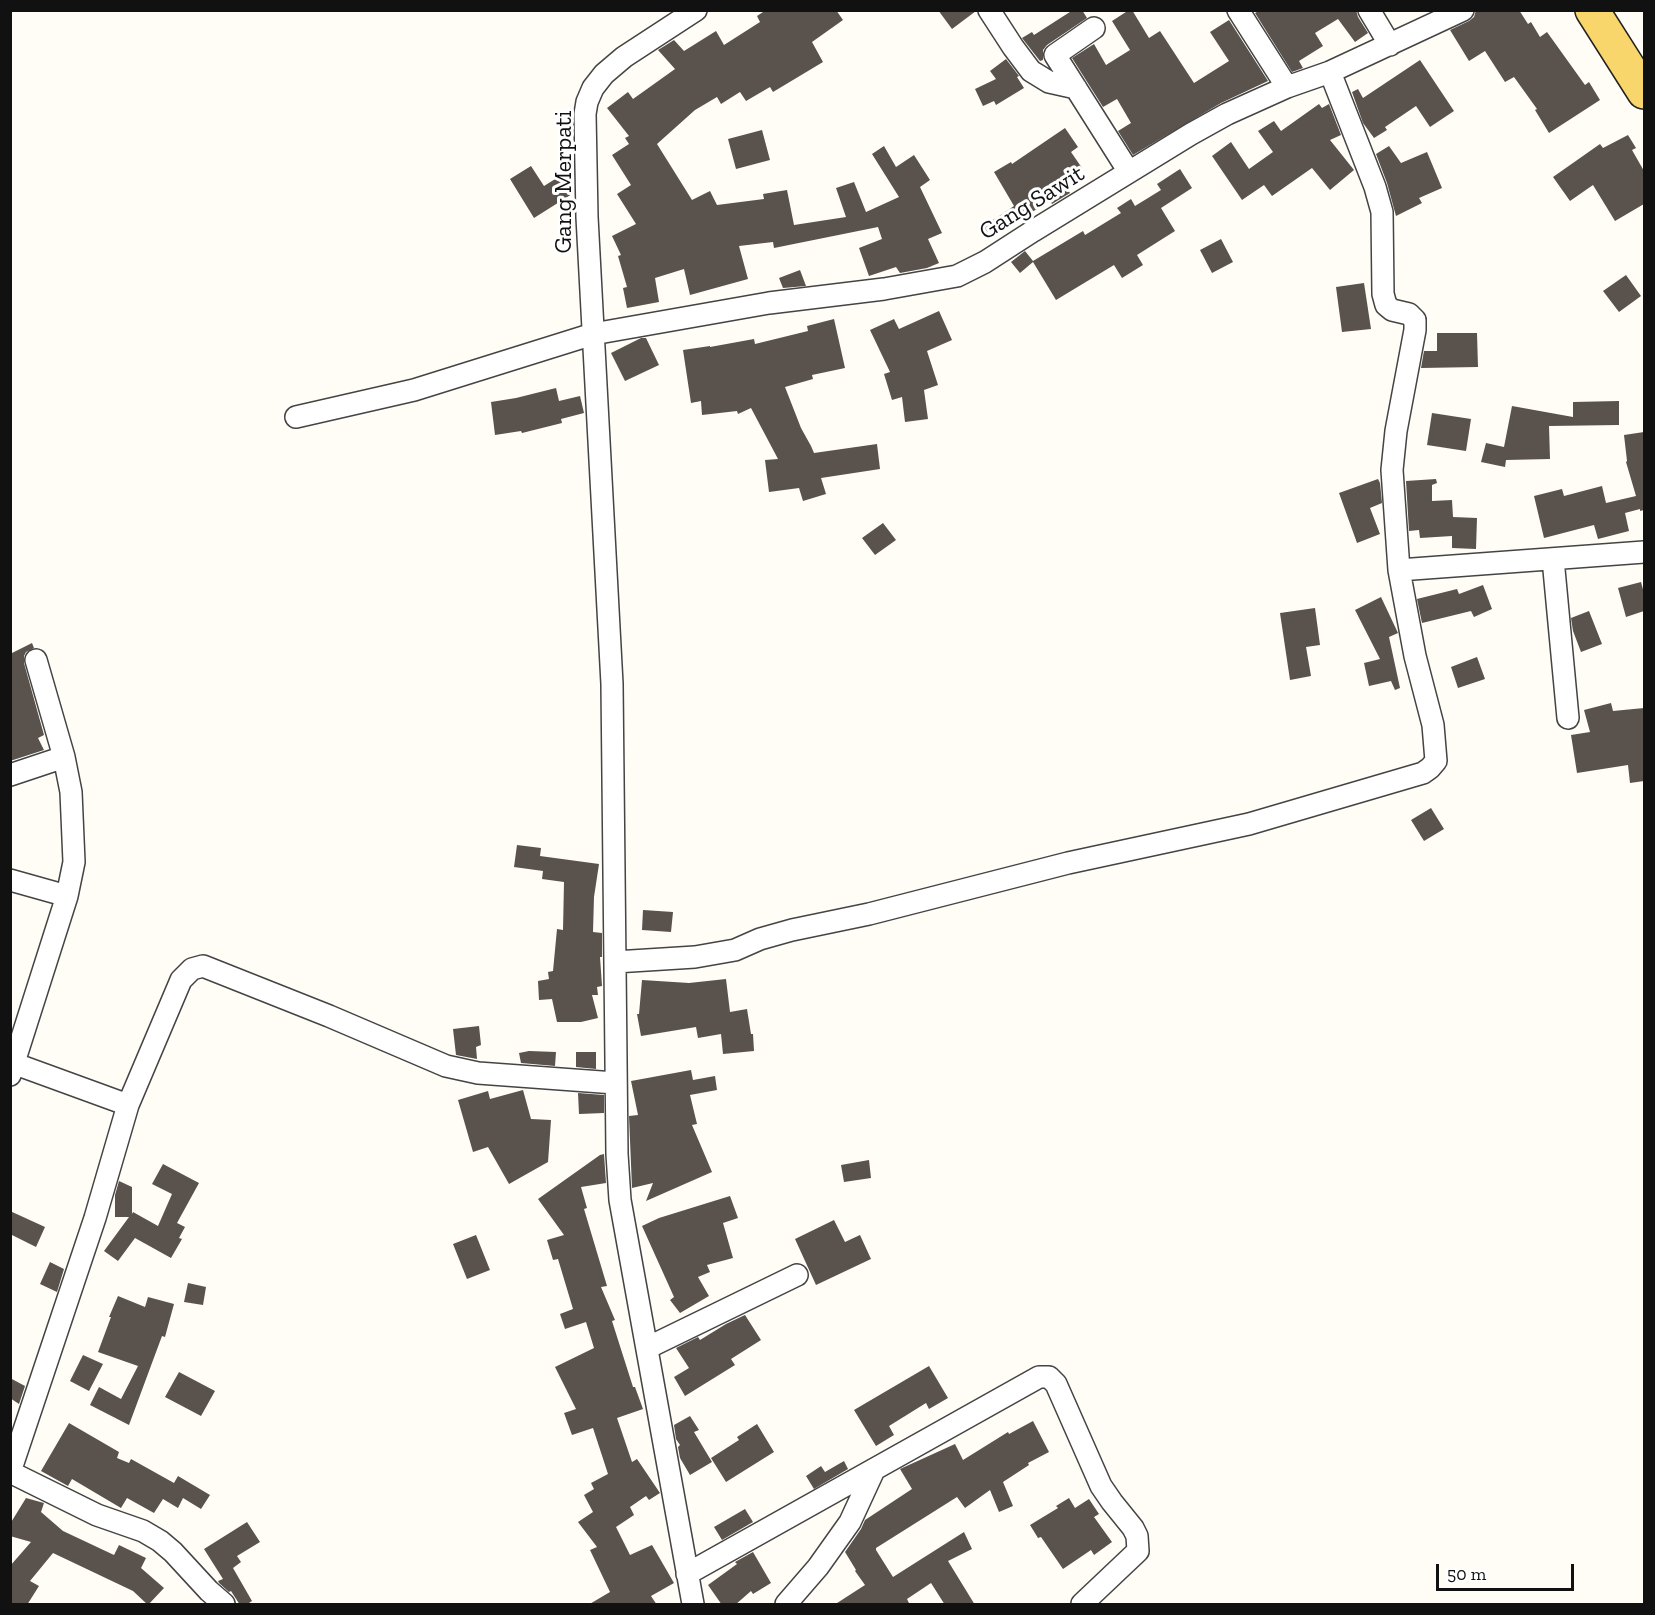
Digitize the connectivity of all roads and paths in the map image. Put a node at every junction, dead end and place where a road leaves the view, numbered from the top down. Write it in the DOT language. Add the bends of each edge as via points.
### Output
graph roads {
  1 [pos="696,10"];
  2 [pos="989,10"];
  3 [pos="1238,10"];
  4 [pos="1370,10"];
  5 [pos="1463,10"];
  6 [pos="1592,10"];
  7 [pos="1094,28"];
  8 [pos="1390,45"];
  9 [pos="1330,72"];
  10 [pos="1287,87"];
  11 [pos="1076,88"];
  12 [pos="1644,92"];
  13 [pos="1129,172"];
  14 [pos="593,334"];
  15 [pos="296,417"];
  16 [pos="1644,552"];
  17 [pos="1553,559"];
  18 [pos="1399,570"];
  19 [pos="36,660"];
  20 [pos="1568,718"];
  21 [pos="64,757"];
  22 [pos="10,775"];
  23 [pos="10,880"];
  24 [pos="67,896"];
  25 [pos="615,962"];
  26 [pos="12,1067"];
  27 [pos="615,1083"];
  28 [pos="128,1105"];
  29 [pos="796,1275"];
  30 [pos="647,1348"];
  31 [pos="874,1470"];
  32 [pos="10,1472"];
  33 [pos="687,1574"];
  34 [pos="224,1605"];
  35 [pos="693,1605"];
  36 [pos="786,1605"];
  37 [pos="1082,1605"];
  1 -- 14 [label="street, Gang Merpati" via="624,57 593,88 587,102"];
  2 -- 11 [label="street" via="1031,71 1049,82"];
  3 -- 10 [label="street"];
  4 -- 8 [label="street"];
  5 -- 8 [label="street, Gang Sawit"];
  6 -- 12 [label="main road"];
  7 -- 11 [label="street" via="1055,55"];
  8 -- 9 [label="street, Gang Sawit"];
  9 -- 10 [label="street, Gang Sawit"];
  9 -- 18 [label="street" via="1382,212 1386,305 1415,320 1393,450"];
  10 -- 13 [label="street, Gang Sawit" via="1227,114"];
  11 -- 13 [label="street"];
  13 -- 14 [label="street, Gang Sawit" via="957,276"];
  14 -- 15 [label="street, Gang Sawit" via="414,390"];
  14 -- 25 [label="street, Gang Merpati" via="612,684"];
  16 -- 17 [label="street"];
  17 -- 18 [label="street"];
  17 -- 20 [label="street"];
  18 -- 25 [label="street" via="1433,725 1436,761 1424,773 1249,824 792,930 735,951"];
  19 -- 21 [label="street"];
  21 -- 22 [label="street"];
  21 -- 24 [label="street" via="71,792 74,862"];
  23 -- 24 [label="street"];
  24 -- 26 [label="street"];
  25 -- 27 [label="street, Gang Merpati"];
  26 -- 28 [label="street"];
  27 -- 28 [label="street" via="478,1073 446,1066 203,966 192,969 181,980"];
  27 -- 30 [label="street, Gang Merpati" via="620,1200"];
  28 -- 32 [label="street" via="95,1218"];
  29 -- 30 [label="street"];
  30 -- 33 [label="street, Gang Merpati"];
  31 -- 33 [label="street"];
  31 -- 36 [label="street" via="850,1522"];
  31 -- 37 [label="street" via="1039,1377 1049,1377 1056,1384 1101,1486 1137,1536 1138,1551"];
  32 -- 34 [label="street" via="160,1541"];
  33 -- 35 [label="street, Gang Merpati"];
}
